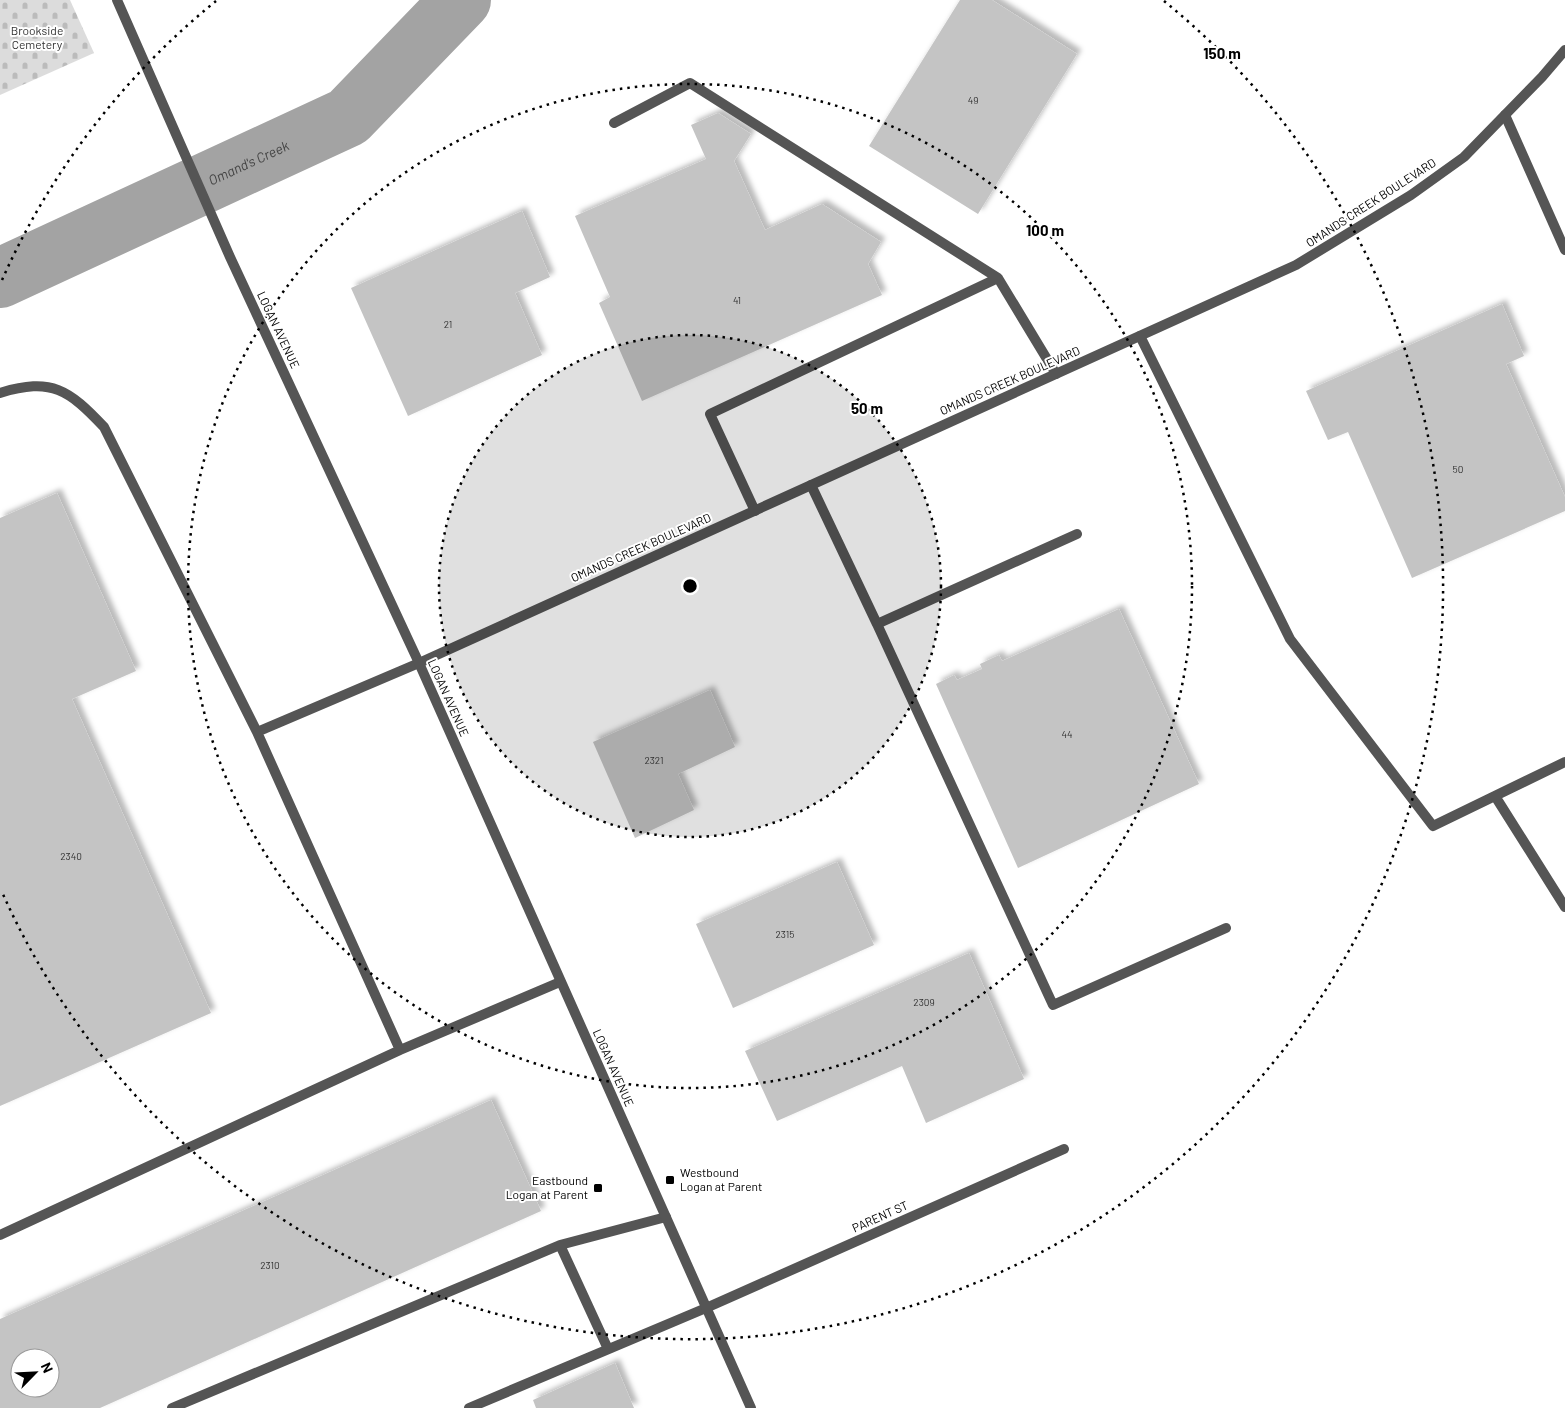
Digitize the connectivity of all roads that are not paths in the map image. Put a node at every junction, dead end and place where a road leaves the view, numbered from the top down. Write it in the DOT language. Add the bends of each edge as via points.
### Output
graph roads {
  1 [pos="117,0"];
  2 [pos="1565,50"];
  3 [pos="1505,115"];
  4 [pos="614,123"];
  5 [pos="1565,250"];
  6 [pos="998,278"];
  7 [pos="1140,336"];
  8 [pos="1056,374"];
  9 [pos="0,393"];
  10 [pos="811,485"];
  11 [pos="755,510"];
  12 [pos="1077,534"];
  13 [pos="877,624"];
  14 [pos="418,663"];
  15 [pos="257,732"];
  16 [pos="1565,762"];
  17 [pos="1495,796"];
  18 [pos="1565,907"];
  19 [pos="1226,928"];
  20 [pos="560,982"];
  21 [pos="400,1050"];
  22 [pos="1064,1149"];
  23 [pos="666,1217"];
  24 [pos="0,1235"];
  25 [pos="560,1244"];
  26 [pos="706,1308"];
  27 [pos="608,1349"];
  28 [pos="172,1408"];
  29 [pos="469,1408"];
  30 [pos="751,1408"];
  1 -- 14 [label="street, LOGAN AVENUE" via="230,257"];
  2 -- 3 [label="street, OMANDS CREEK BOULEVARD"];
  3 -- 5 [label="street"];
  3 -- 7 [label="street, OMANDS CREEK BOULEVARD" via="1464,157 1338,241 1296,265"];
  4 -- 6 [label="street" via="690,83"];
  6 -- 8 [label="street"];
  6 -- 11 [label="street" via="710,414"];
  7 -- 8 [label="street, OMANDS CREEK BOULEVARD"];
  7 -- 17 [label="street" via="1290,639 1433,826"];
  8 -- 10 [label="street, OMANDS CREEK BOULEVARD"];
  9 -- 15 [label="street" via="51,386 78,400 104,427"];
  10 -- 11 [label="street, OMANDS CREEK BOULEVARD"];
  10 -- 13 [label="street"];
  11 -- 14 [label="street, OMANDS CREEK BOULEVARD"];
  12 -- 13 [label="street"];
  13 -- 19 [label="street" via="1053,1005"];
  14 -- 15 [label="street, OMANDS CREEK BOULEVARD"];
  14 -- 20 [label="street, LOGAN AVENUE"];
  15 -- 21 [label="street"];
  16 -- 17 [label="street"];
  17 -- 18 [label="street"];
  20 -- 21 [label="street"];
  20 -- 23 [label="street, LOGAN AVENUE"];
  21 -- 24 [label="street"];
  22 -- 26 [label="street, PARENT ST"];
  23 -- 25 [label="street"];
  23 -- 26 [label="street, LOGAN AVENUE"];
  25 -- 27 [label="street"];
  25 -- 28 [label="street"];
  26 -- 27 [label="street, PARENT ST"];
  26 -- 30 [label="street, LOGAN AVENUE"];
  27 -- 29 [label="street, PARENT ST"];
}
